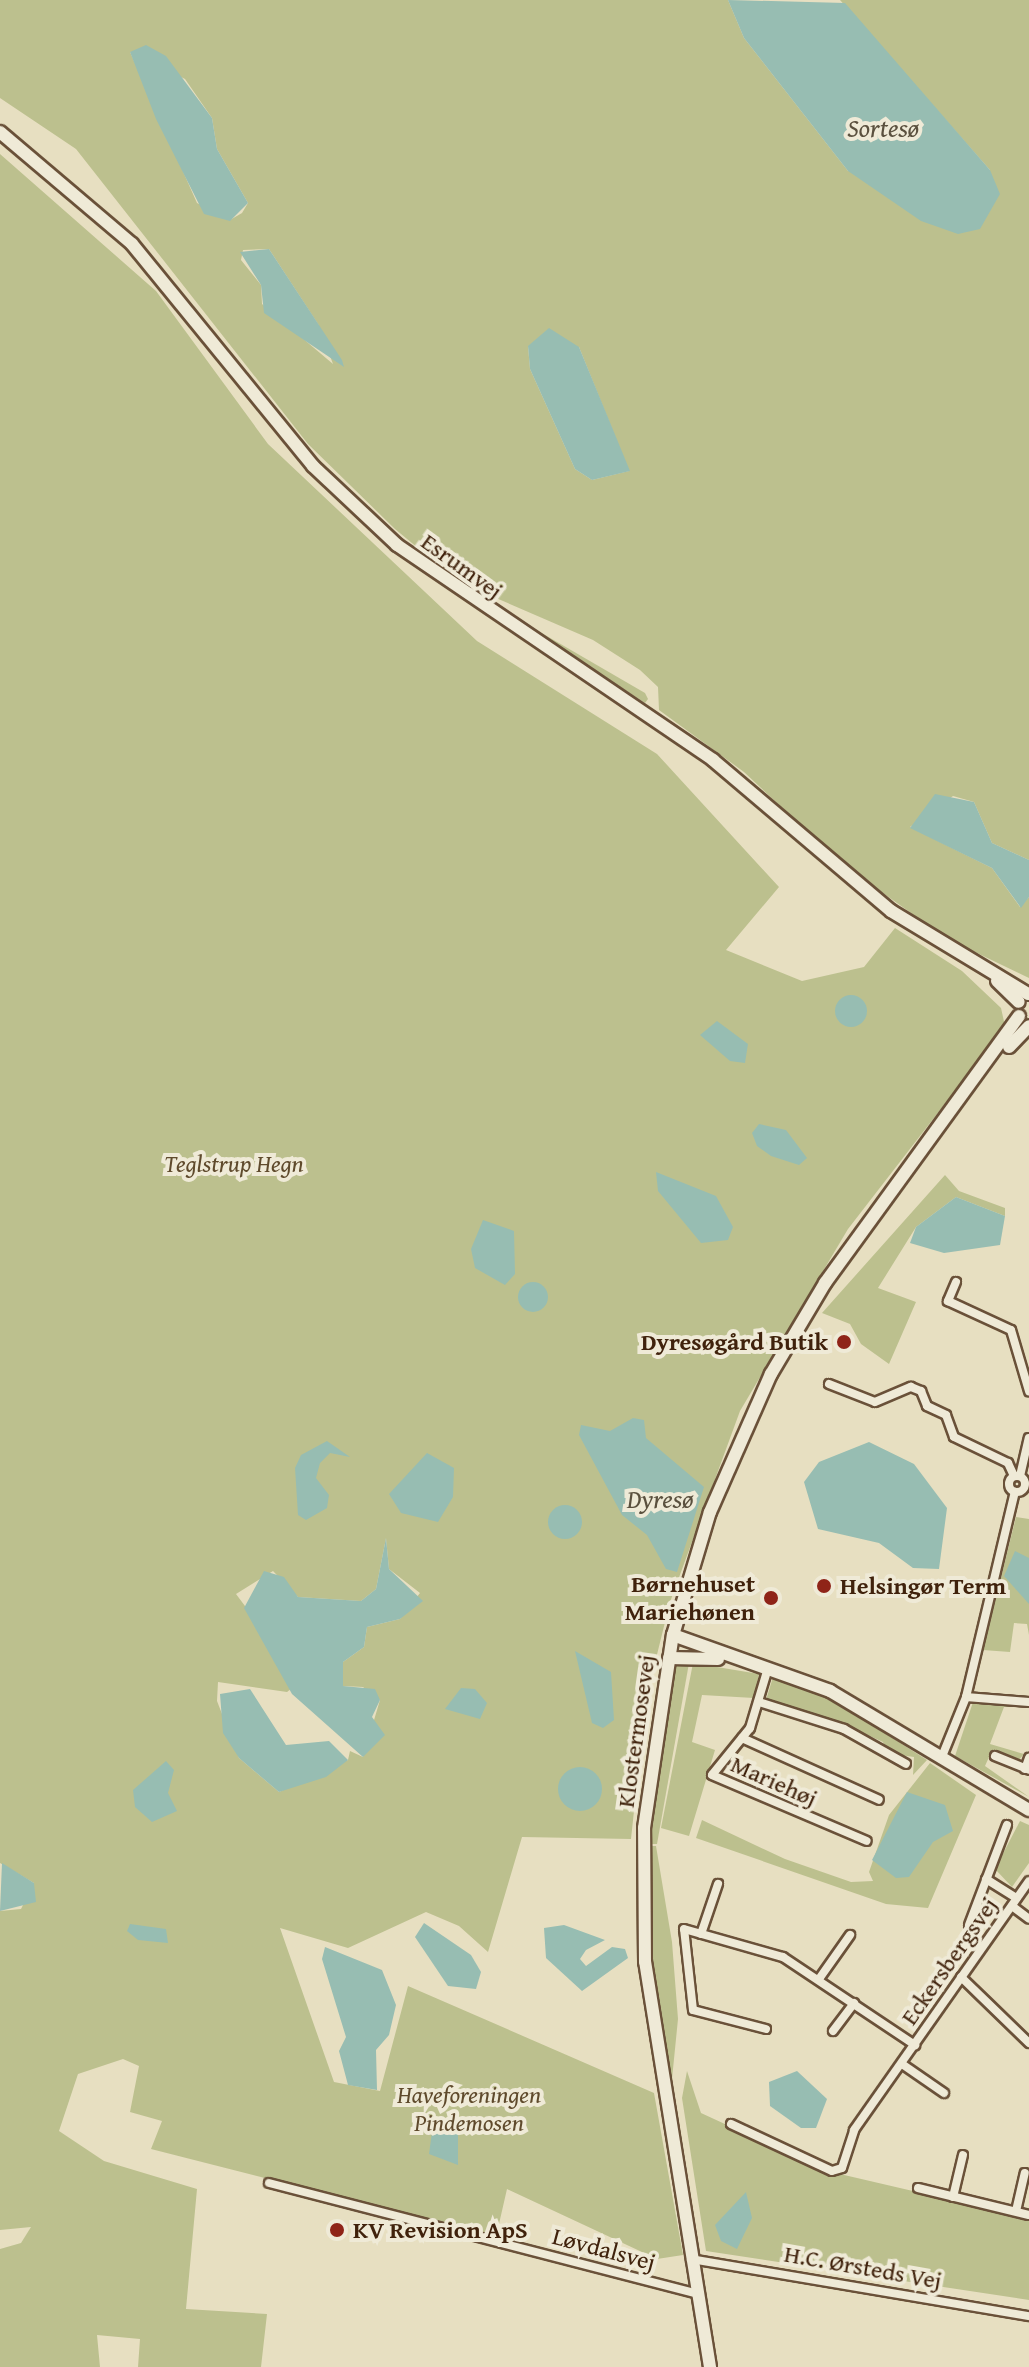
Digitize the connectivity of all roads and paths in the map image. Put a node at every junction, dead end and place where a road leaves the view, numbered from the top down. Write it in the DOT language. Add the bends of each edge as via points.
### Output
graph roads {
  1 [pos="0,132"];
  2 [pos="1025,1009"];
  3 [pos="956,1282"];
  4 [pos="829,1384"];
  5 [pos="1029,1391"];
  6 [pos="1029,1438"];
  7 [pos="1022,1482"];
  8 [pos="673,1635"];
  9 [pos="669,1658"];
  10 [pos="745,1661"];
  11 [pos="768,1668"];
  12 [pos="966,1697"];
  13 [pos="759,1702"];
  14 [pos="1029,1702"];
  15 [pos="742,1738"];
  16 [pos="995,1756"];
  17 [pos="1029,1758"];
  18 [pos="941,1759"];
  19 [pos="906,1764"];
  20 [pos="1027,1770"];
  21 [pos="879,1800"];
  22 [pos="1029,1810"];
  23 [pos="1007,1825"];
  24 [pos="867,1841"];
  25 [pos="986,1879"];
  26 [pos="1029,1881"];
  27 [pos="718,1884"];
  28 [pos="1014,1902"];
  29 [pos="1029,1919"];
  30 [pos="969,1925"];
  31 [pos="701,1934"];
  32 [pos="850,1935"];
  33 [pos="961,1977"];
  34 [pos="819,1979"];
  35 [pos="854,2003"];
  36 [pos="766,2029"];
  37 [pos="833,2031"];
  38 [pos="1029,2043"];
  39 [pos="915,2045"];
  40 [pos="902,2064"];
  41 [pos="944,2093"];
  42 [pos="731,2124"];
  43 [pos="963,2155"];
  44 [pos="1025,2173"];
  45 [pos="269,2183"];
  46 [pos="918,2188"];
  47 [pos="953,2197"];
  48 [pos="1016,2211"];
  49 [pos="1029,2215"];
  50 [pos="690,2259"];
  51 [pos="697,2294"];
  52 [pos="1029,2316"];
  53 [pos="710,2367"];
  1 -- 2 [label="main road, Esrumvej" via="132,244 313,466 397,545 665,725 851,883 966,957"];
  2 -- 8 [label="main road, Klostermosevej" via="825,1283 771,1374 710,1512"];
  3 -- 5 [label="street" via="948,1301 1011,1330 1013,1356"];
  4 -- 7 [label="street" via="875,1402 911,1387 921,1391 927,1406 946,1415 954,1437 1008,1463"];
  6 -- 7 [label="street"];
  7 -- 12 [label="street"];
  8 -- 9 [label="main road, Klostermosevej"];
  8 -- 10 [label="main road"];
  9 -- 10 [label="main road"];
  9 -- 50 [label="main road, Klostermosevej" via="654,1738 642,1891 653,2036"];
  10 -- 11 [label="main road"];
  11 -- 13 [label="street, Mariehøj"];
  11 -- 18 [label="main road" via="830,1691"];
  12 -- 14 [label="street"];
  12 -- 18 [label="street"];
  13 -- 15 [label="street, Mariehøj"];
  13 -- 19 [label="street" via="835,1725"];
  15 -- 21 [label="street, Mariehøj"];
  15 -- 24 [label="street, Mariehøj" via="712,1775"];
  16 -- 20 [label="street"];
  17 -- 20 [label="street"];
  18 -- 22 [label="main road"];
  23 -- 25 [label="street"];
  25 -- 28 [label="street"];
  25 -- 30 [label="street"];
  26 -- 28 [label="street, Eckersbergsvej"];
  27 -- 31 [label="street"];
  28 -- 29 [label="street"];
  28 -- 33 [label="street, Eckersbergsvej"];
  31 -- 34 [label="street" via="783,1957"];
  31 -- 36 [label="street" via="684,1929 693,2010"];
  32 -- 34 [label="street"];
  33 -- 38 [label="street"];
  33 -- 39 [label="street, Eckersbergsvej"];
  34 -- 35 [label="street"];
  35 -- 37 [label="street"];
  35 -- 39 [label="street"];
  39 -- 40 [label="street, Eckersbergsvej"];
  40 -- 41 [label="street"];
  40 -- 42 [label="street, Eckersbergsvej" via="854,2130 842,2168 832,2171"];
  43 -- 47 [label="street"];
  44 -- 48 [label="street"];
  45 -- 51 [label="street, Løvdalsvej"];
  46 -- 47 [label="street"];
  47 -- 48 [label="street"];
  48 -- 49 [label="street"];
  50 -- 51 [label="main road, Klostermosevej"];
  50 -- 52 [label="street, H.C. Ørsteds Vej"];
  51 -- 53 [label="main road, Klostermosevej"];
}
